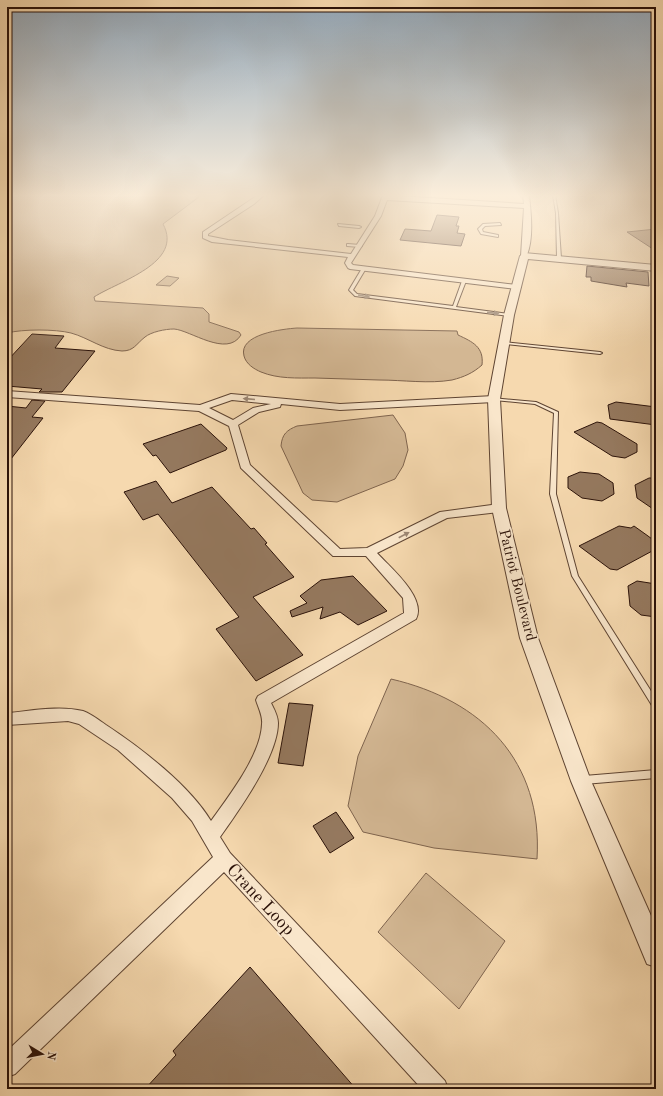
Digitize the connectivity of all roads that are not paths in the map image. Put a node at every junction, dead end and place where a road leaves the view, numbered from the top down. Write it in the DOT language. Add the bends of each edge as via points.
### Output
graph roads {
  1 [pos="265,246"];
  2 [pos="360,246"];
  3 [pos="525,246"];
  4 [pos="558,246"];
  5 [pos="353,256"];
  6 [pos="524,256"];
  7 [pos="559,258"];
  8 [pos="656,268"];
  9 [pos="363,270"];
  10 [pos="464,281"];
  11 [pos="517,287"];
  12 [pos="454,308"];
  13 [pos="510,315"];
  14 [pos="505,343"];
  15 [pos="600,353"];
  16 [pos="7,394"];
  17 [pos="494,399"];
  18 [pos="288,402"];
  19 [pos="201,408"];
  20 [pos="233,424"];
  21 [pos="499,508"];
  22 [pos="369,552"];
  23 [pos="656,705"];
  24 [pos="7,719"];
  25 [pos="656,774"];
  26 [pos="580,781"];
  27 [pos="210,837"];
  28 [pos="224,859"];
  29 [pos="656,955"];
  30 [pos="7,1066"];
  31 [pos="436,1089"];
  1 -- 5 [label="street"];
  2 -- 5 [label="street"];
  3 -- 6 [label="street, Patriot Boulevard"];
  4 -- 7 [label="lane"];
  5 -- 9 [label="street" via="348,263 350,267"];
  6 -- 7 [label="street"];
  6 -- 11 [label="street, Patriot Boulevard"];
  7 -- 8 [label="street"];
  9 -- 10 [label="street"];
  9 -- 12 [label="lane, one-way" via="351,290 356,295"];
  10 -- 11 [label="street"];
  10 -- 12 [label="lane"];
  11 -- 13 [label="street, Patriot Boulevard"];
  12 -- 13 [label="lane, one-way"];
  13 -- 14 [label="street, Patriot Boulevard"];
  14 -- 15 [label="lane"];
  14 -- 17 [label="street, Patriot Boulevard"];
  16 -- 19 [label="street"];
  17 -- 18 [label="street" via="346,407"];
  17 -- 21 [label="street, Patriot Boulevard"];
  17 -- 23 [label="lane" via="536,403 556,412 553,494 575,576"];
  18 -- 19 [label="street, one-way" via="231,397"];
  18 -- 20 [label="street" via="256,410"];
  19 -- 20 [label="street"];
  20 -- 22 [label="street" via="245,466 337,553"];
  22 -- 21 [label="street, one-way" via="444,515"];
  21 -- 26 [label="street, Patriot Boulevard" via="529,638"];
  22 -- 27 [label="street" via="409,597 411,615 263,700 270,723 265,746 236,800"];
  24 -- 27 [label="street" via="68,715 83,718 123,745 178,793 198,815"];
  25 -- 26 [label="lane"];
  26 -- 29 [label="street, Patriot Boulevard"];
  27 -- 28 [label="street"];
  28 -- 30 [label="street, Crane Loop"];
  28 -- 31 [label="street, Crane Loop"];
}
